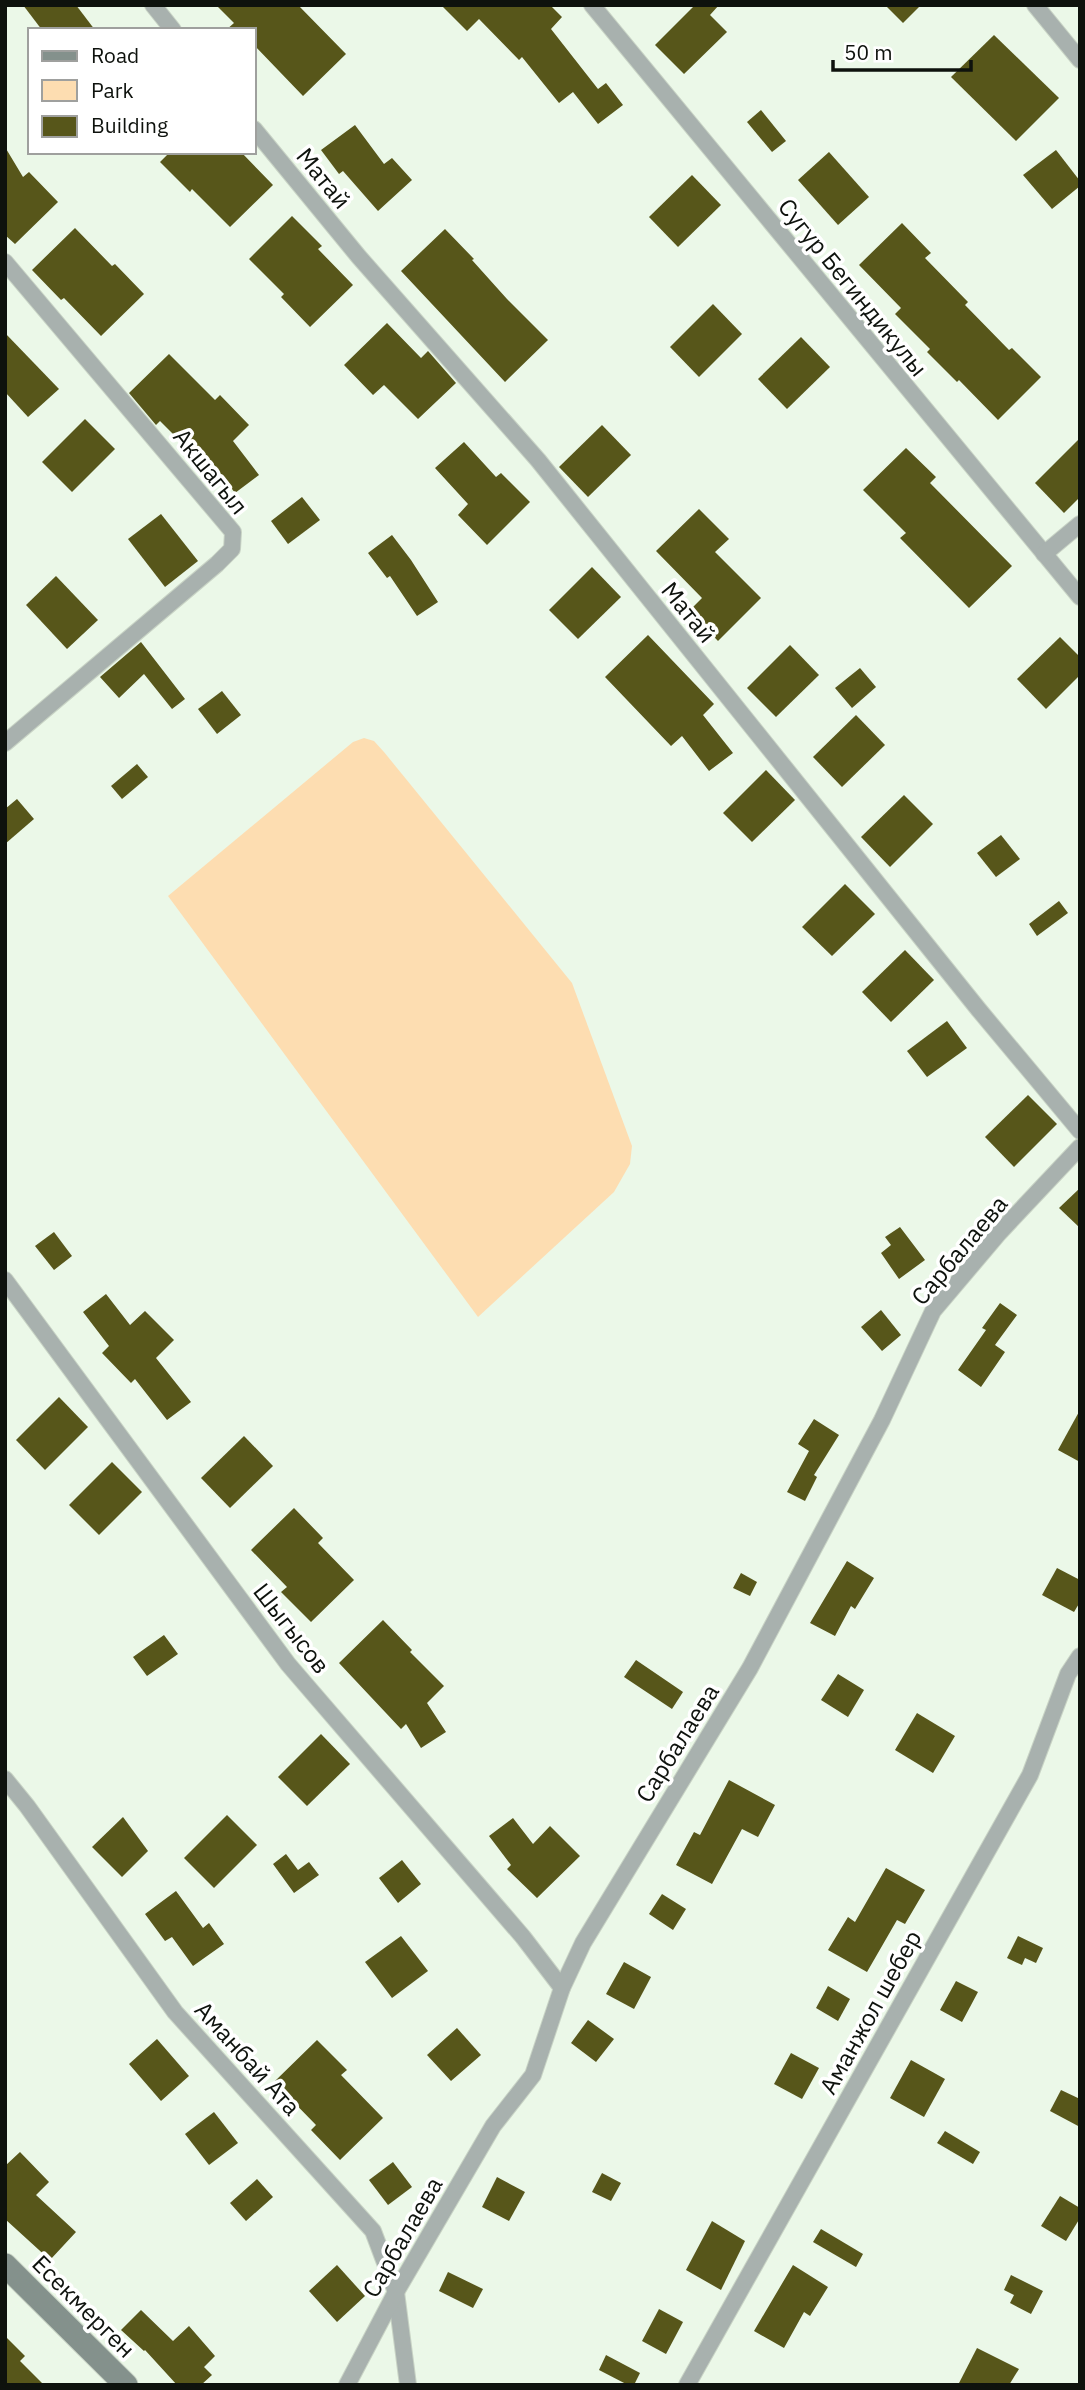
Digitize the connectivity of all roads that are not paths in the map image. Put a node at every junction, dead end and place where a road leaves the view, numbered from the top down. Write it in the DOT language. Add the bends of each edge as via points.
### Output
graph roads {
  1 [pos="153,5"];
  2 [pos="592,5"];
  3 [pos="1035,5"];
  4 [pos="171,28"];
  5 [pos="1080,60"];
  6 [pos="256,131"];
  7 [pos="5,262"];
  8 [pos="1080,524"];
  9 [pos="1044,554"];
  10 [pos="1080,597"];
  11 [pos="5,743"];
  12 [pos="1080,1131"];
  13 [pos="1080,1147"];
  14 [pos="5,1280"];
  15 [pos="1080,1656"];
  16 [pos="5,1779"];
  17 [pos="562,1988"];
  18 [pos="5,2265"];
  19 [pos="396,2292"];
  20 [pos="126,2385"];
  21 [pos="346,2385"];
  22 [pos="408,2385"];
  23 [pos="687,2385"];
  1 -- 4 [label="street"];
  2 -- 9 [label="street, Сугур Бегиндикулы"];
  3 -- 5 [label="street"];
  6 -- 12 [label="street, Матай" via="359,257 538,460"];
  7 -- 11 [label="street, Акшагыл" via="233,532 232,548 217,564"];
  8 -- 9 [label="street"];
  9 -- 10 [label="street, Сугур Бегиндикулы"];
  13 -- 17 [label="street, Сарбалаева" via="933,1311 882,1420 750,1668 583,1943"];
  14 -- 17 [label="street, Шыгысов" via="288,1664"];
  15 -- 23 [label="street, Аманжол шебер" via="1068,1674 1030,1774"];
  16 -- 19 [label="street, Аманбай Ата" via="175,2012 373,2231"];
  17 -- 19 [label="street, Сарбалаева" via="533,2075 493,2126"];
  18 -- 20 [label="street, Eсекмерген"];
  19 -- 21 [label="street, Сарбалаева"];
  19 -- 22 [label="street, Аманбай Ата"];
}
